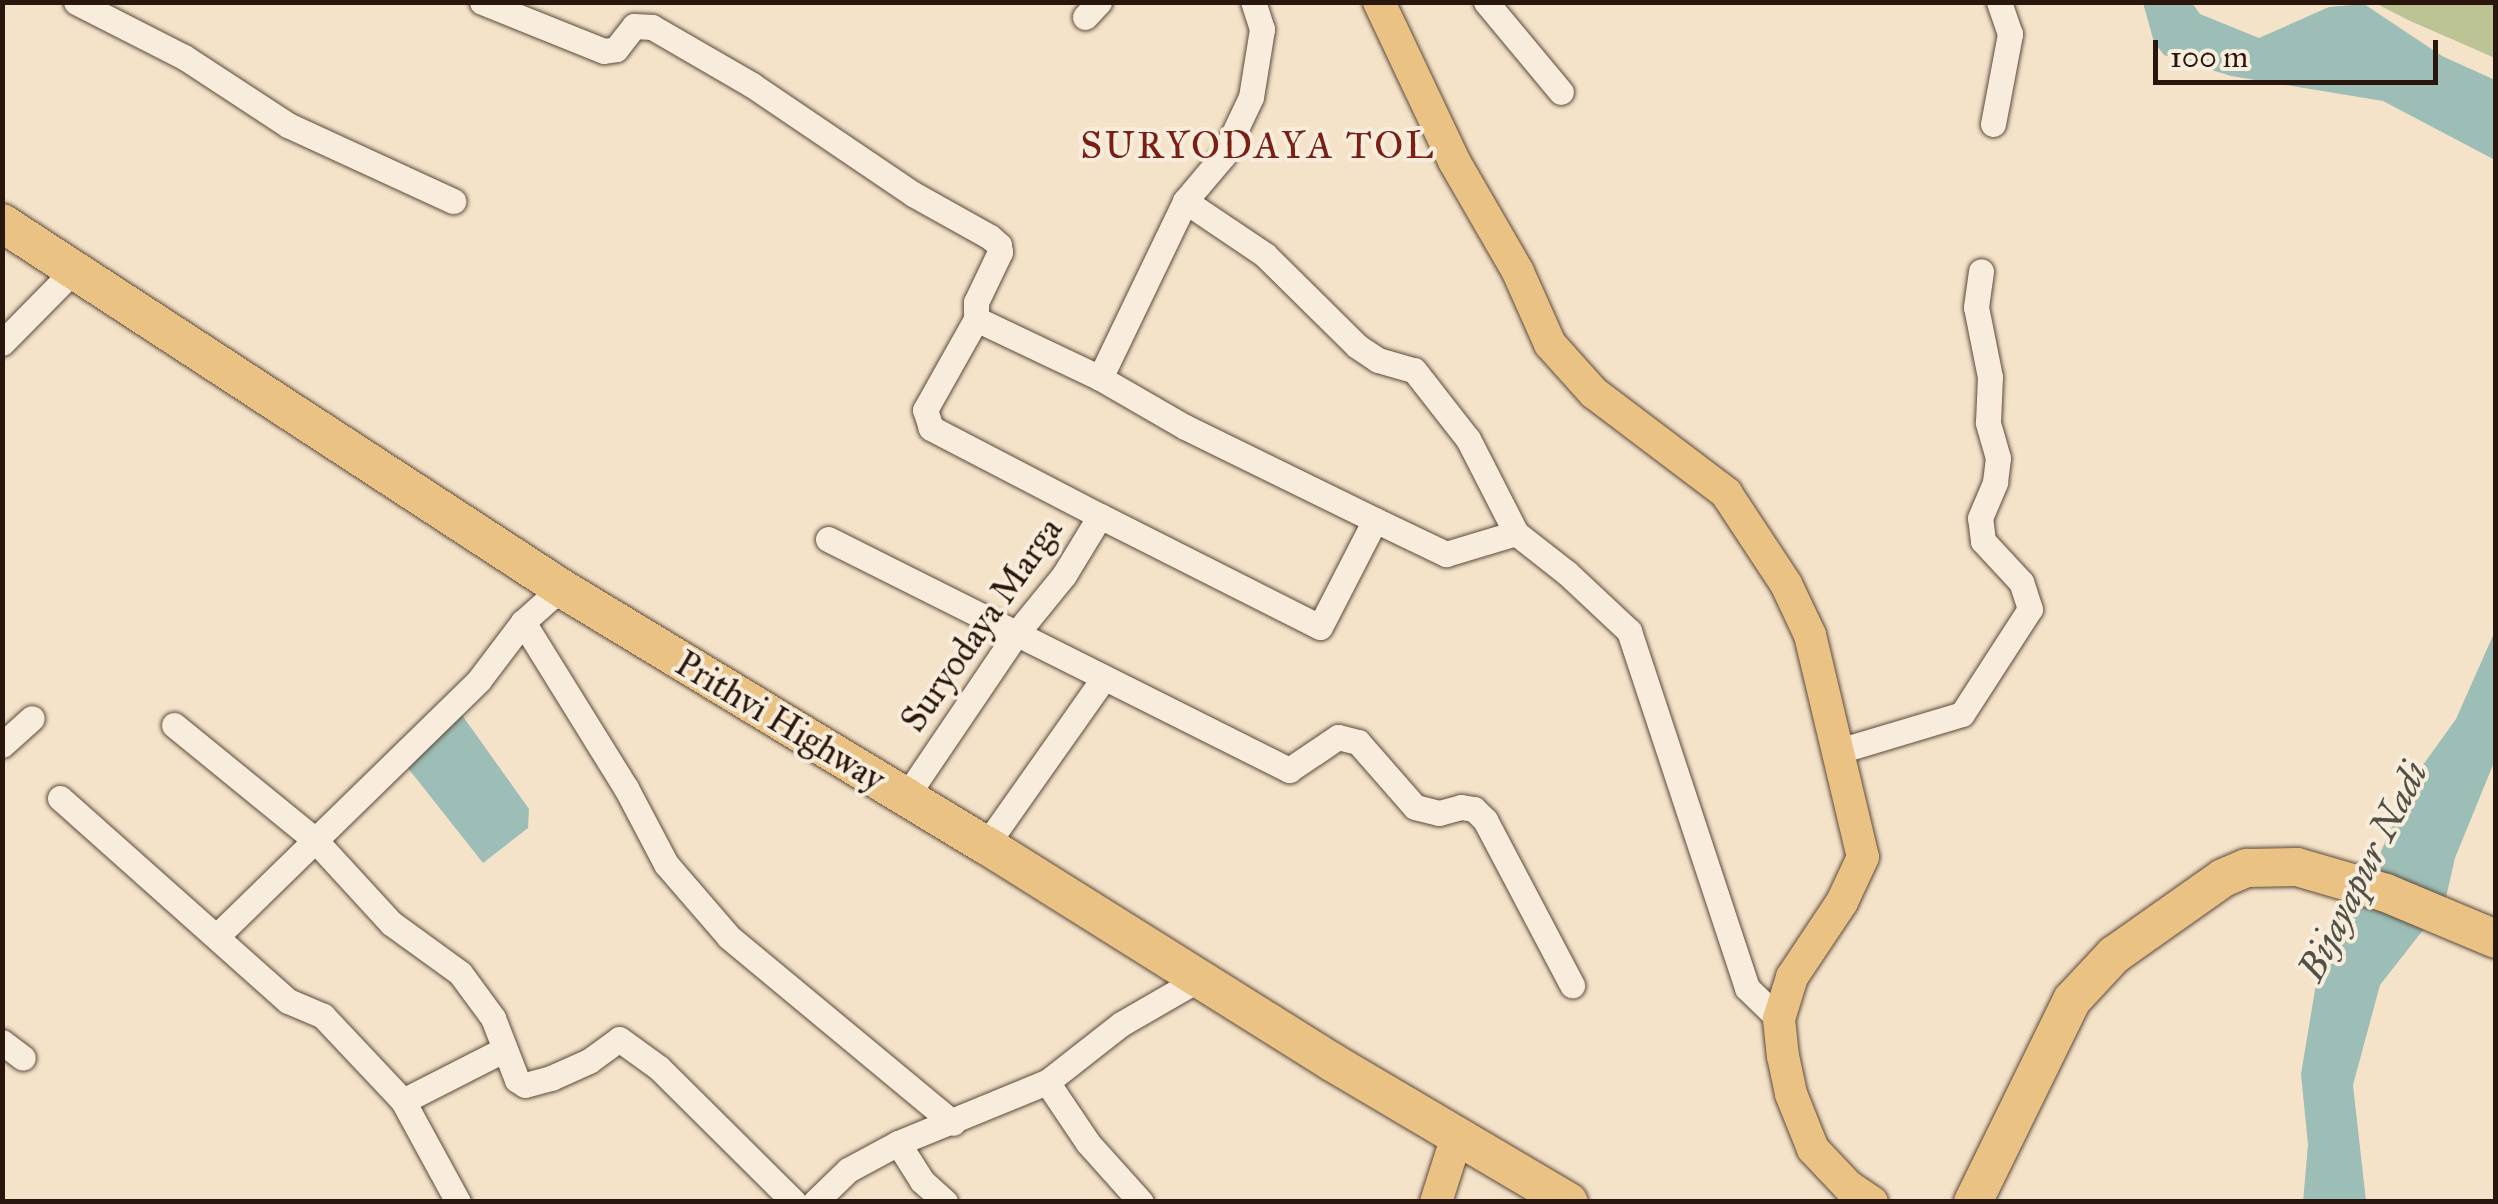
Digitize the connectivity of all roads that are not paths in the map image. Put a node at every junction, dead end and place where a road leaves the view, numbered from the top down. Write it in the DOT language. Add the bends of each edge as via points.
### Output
graph roads {
  1 [pos="76,2"];
  2 [pos="482,2"];
  3 [pos="1252,2"];
  4 [pos="1379,2"];
  5 [pos="1486,2"];
  6 [pos="1999,2"];
  7 [pos="1562,92"];
  8 [pos="1993,124"];
  9 [pos="452,201"];
  10 [pos="1185,201"];
  11 [pos="2,223"];
  12 [pos="1980,270"];
  13 [pos="72,272"];
  14 [pos="976,319"];
  15 [pos="2,343"];
  16 [pos="1100,378"];
  17 [pos="1100,516"];
  18 [pos="1374,520"];
  19 [pos="1516,532"];
  20 [pos="828,539"];
  21 [pos="561,588"];
  22 [pos="523,622"];
  23 [pos="1016,634"];
  24 [pos="1104,678"];
  25 [pos="32,718"];
  26 [pos="174,725"];
  27 [pos="2,745"];
  28 [pos="1839,751"];
  29 [pos="60,798"];
  30 [pos="905,798"];
  31 [pos="314,839"];
  32 [pos="986,845"];
  33 [pos="218,936"];
  34 [pos="2496,939"];
  35 [pos="1199,978"];
  36 [pos="1572,985"];
  37 [pos="1779,1019"];
  38 [pos="2,1042"];
  39 [pos="505,1049"];
  40 [pos="24,1058"];
  41 [pos="1047,1082"];
  42 [pos="403,1101"];
  43 [pos="952,1123"];
  44 [pos="1457,1136"];
  45 [pos="898,1143"];
  46 [pos="458,1202"];
  47 [pos="794,1202"];
  48 [pos="815,1202"];
  49 [pos="944,1202"];
  50 [pos="1141,1202"];
  51 [pos="1436,1202"];
  52 [pos="1569,1202"];
  53 [pos="1872,1202"];
  54 [pos="1973,1202"];
  1 -- 9 [label="street" via="184,58 288,125"];
  2 -- 14 [label="street" via="604,51 616,49 634,26 652,27 990,237 1000,252 976,302"];
  3 -- 10 [label="street" via="1262,29 1251,97 1223,156"];
  4 -- 28 [label="main road" via="1550,344 1594,394 1726,493 1777,570 1810,635"];
  5 -- 7 [label="street"];
  6 -- 8 [label="street" via="2010,34"];
  10 -- 16 [label="street"];
  10 -- 19 [label="street" via="1265,255 1357,346 1414,370 1468,439"];
  11 -- 13 [label="highway, Prithvi Highway"];
  12 -- 28 [label="street" via="1976,307 1998,458 1980,518 1983,540 2021,582 2030,610 1962,714"];
  13 -- 15 [label="street"];
  13 -- 21 [label="highway, Prithvi Highway"];
  14 -- 16 [label="street"];
  14 -- 17 [label="street, Suryodaya Marga" via="924,419"];
  16 -- 18 [label="street"];
  17 -- 18 [label="street" via="1320,628"];
  17 -- 23 [label="street, Suryodaya Marga"];
  18 -- 19 [label="street" via="1446,554"];
  19 -- 37 [label="street" via="1629,631 1747,988"];
  20 -- 23 [label="street"];
  21 -- 22 [label="street"];
  21 -- 30 [label="highway, Prithvi Highway"];
  22 -- 31 [label="street" via="479,680"];
  22 -- 43 [label="street" via="666,864 729,937"];
  23 -- 24 [label="street"];
  23 -- 30 [label="street, Suryodaya Marga"];
  24 -- 32 [label="street"];
  24 -- 36 [label="street" via="1289,770 1338,737 1358,742 1415,806 1438,813 1474,810"];
  25 -- 27 [label="street"];
  26 -- 31 [label="street"];
  28 -- 37 [label="main road" via="1863,857 1792,977"];
  29 -- 33 [label="street"];
  30 -- 32 [label="highway, Prithvi Highway"];
  31 -- 33 [label="street"];
  31 -- 39 [label="street" via="390,923 460,973 493,1018"];
  32 -- 35 [label="highway, Prithvi Highway"];
  33 -- 42 [label="street" via="288,1001 322,1016"];
  34 -- 54 [label="highway" via="2386,892 2297,867 2247,868 2223,878 2101,968 2059,1020"];
  35 -- 41 [label="street" via="1121,1024"];
  35 -- 44 [label="highway, Prithvi Highway"];
  37 -- 53 [label="main road" via="1791,1094 1813,1149"];
  38 -- 40 [label="street"];
  39 -- 42 [label="street"];
  39 -- 47 [label="street" via="525,1085 589,1061 619,1039 659,1068"];
  41 -- 43 [label="street"];
  41 -- 50 [label="street"];
  42 -- 46 [label="street"];
  43 -- 45 [label="street"];
  44 -- 51 [label="main road"];
  44 -- 52 [label="highway, Prithvi Highway"];
  45 -- 48 [label="street" via="848,1170"];
  45 -- 49 [label="street"];
}
